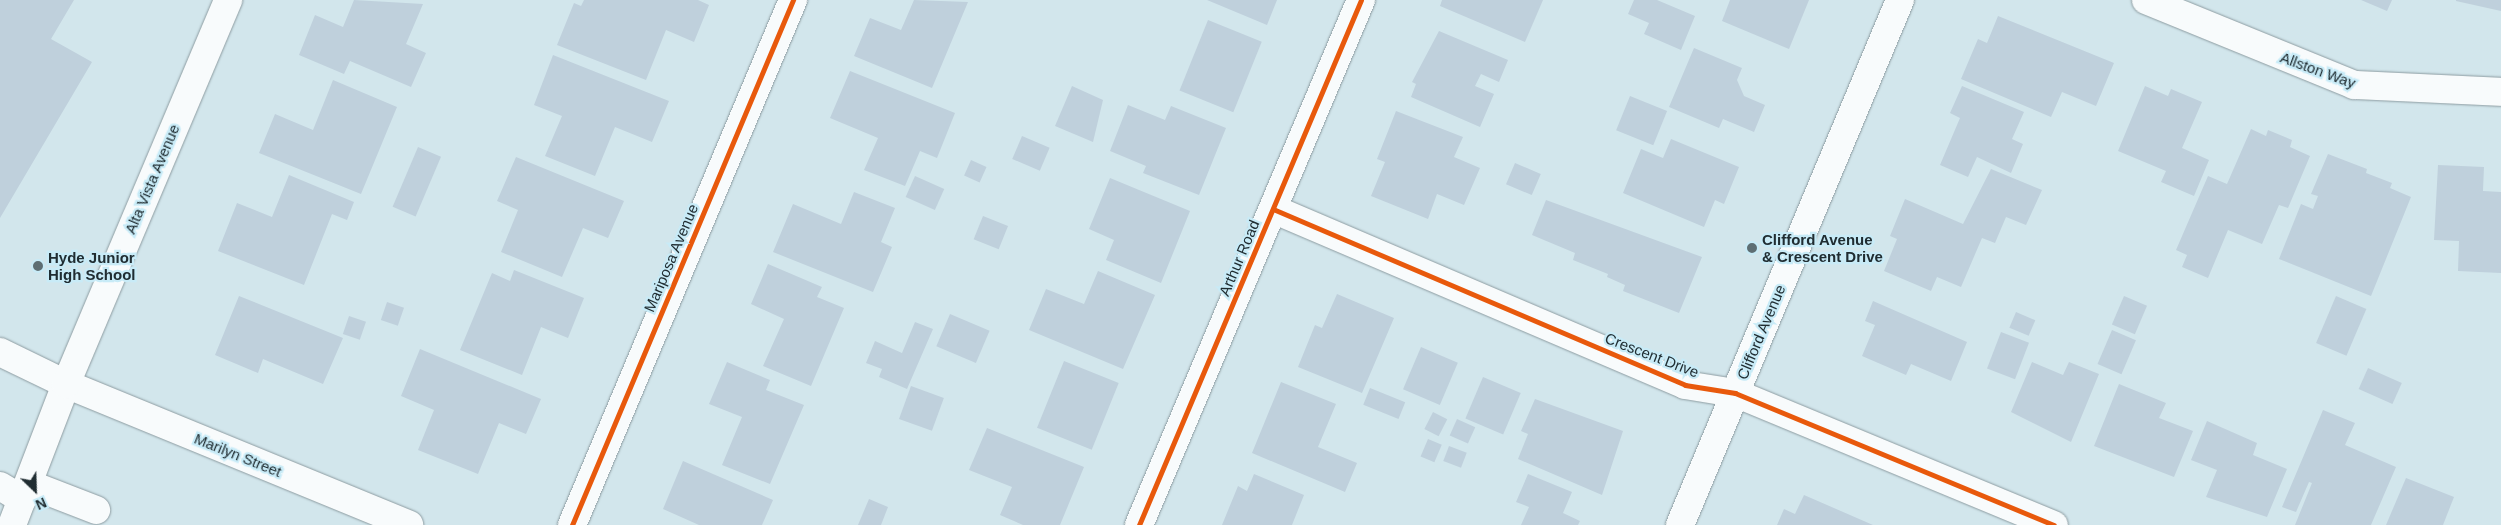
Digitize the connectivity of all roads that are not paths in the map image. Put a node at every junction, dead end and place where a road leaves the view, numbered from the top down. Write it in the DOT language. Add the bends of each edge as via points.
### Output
graph roads {
  1 [pos="228,0"];
  2 [pos="793,0"];
  3 [pos="1361,0"];
  4 [pos="1900,0"];
  5 [pos="2146,0"];
  6 [pos="2501,92"];
  7 [pos="1273,209"];
  8 [pos="0,352"];
  9 [pos="66,384"];
  10 [pos="1735,393"];
  11 [pos="17,490"];
  12 [pos="96,510"];
  13 [pos="12,525"];
  14 [pos="409,525"];
  15 [pos="572,525"];
  16 [pos="1139,525"];
  17 [pos="1680,525"];
  18 [pos="2054,525"];
  1 -- 9 [label="street, Alta Vista Avenue"];
  2 -- 15 [label="street, Mariposa Avenue"];
  3 -- 7 [label="street, Arthur Road"];
  4 -- 10 [label="street, Clifford Avenue"];
  5 -- 6 [label="street, Allston Way" via="2354,85"];
  7 -- 10 [label="street, Crescent Drive" via="1685,385"];
  7 -- 16 [label="street, Arthur Road"];
  8 -- 9 [label="street, Marilyn Street"];
  9 -- 11 [label="street, Alta Vista Avenue"];
  9 -- 14 [label="street, Marilyn Street"];
  10 -- 17 [label="street, Clifford Avenue"];
  10 -- 18 [label="street, Crescent Drive"];
  11 -- 12 [label="street"];
  11 -- 13 [label="street, Alta Vista Avenue"];
}
